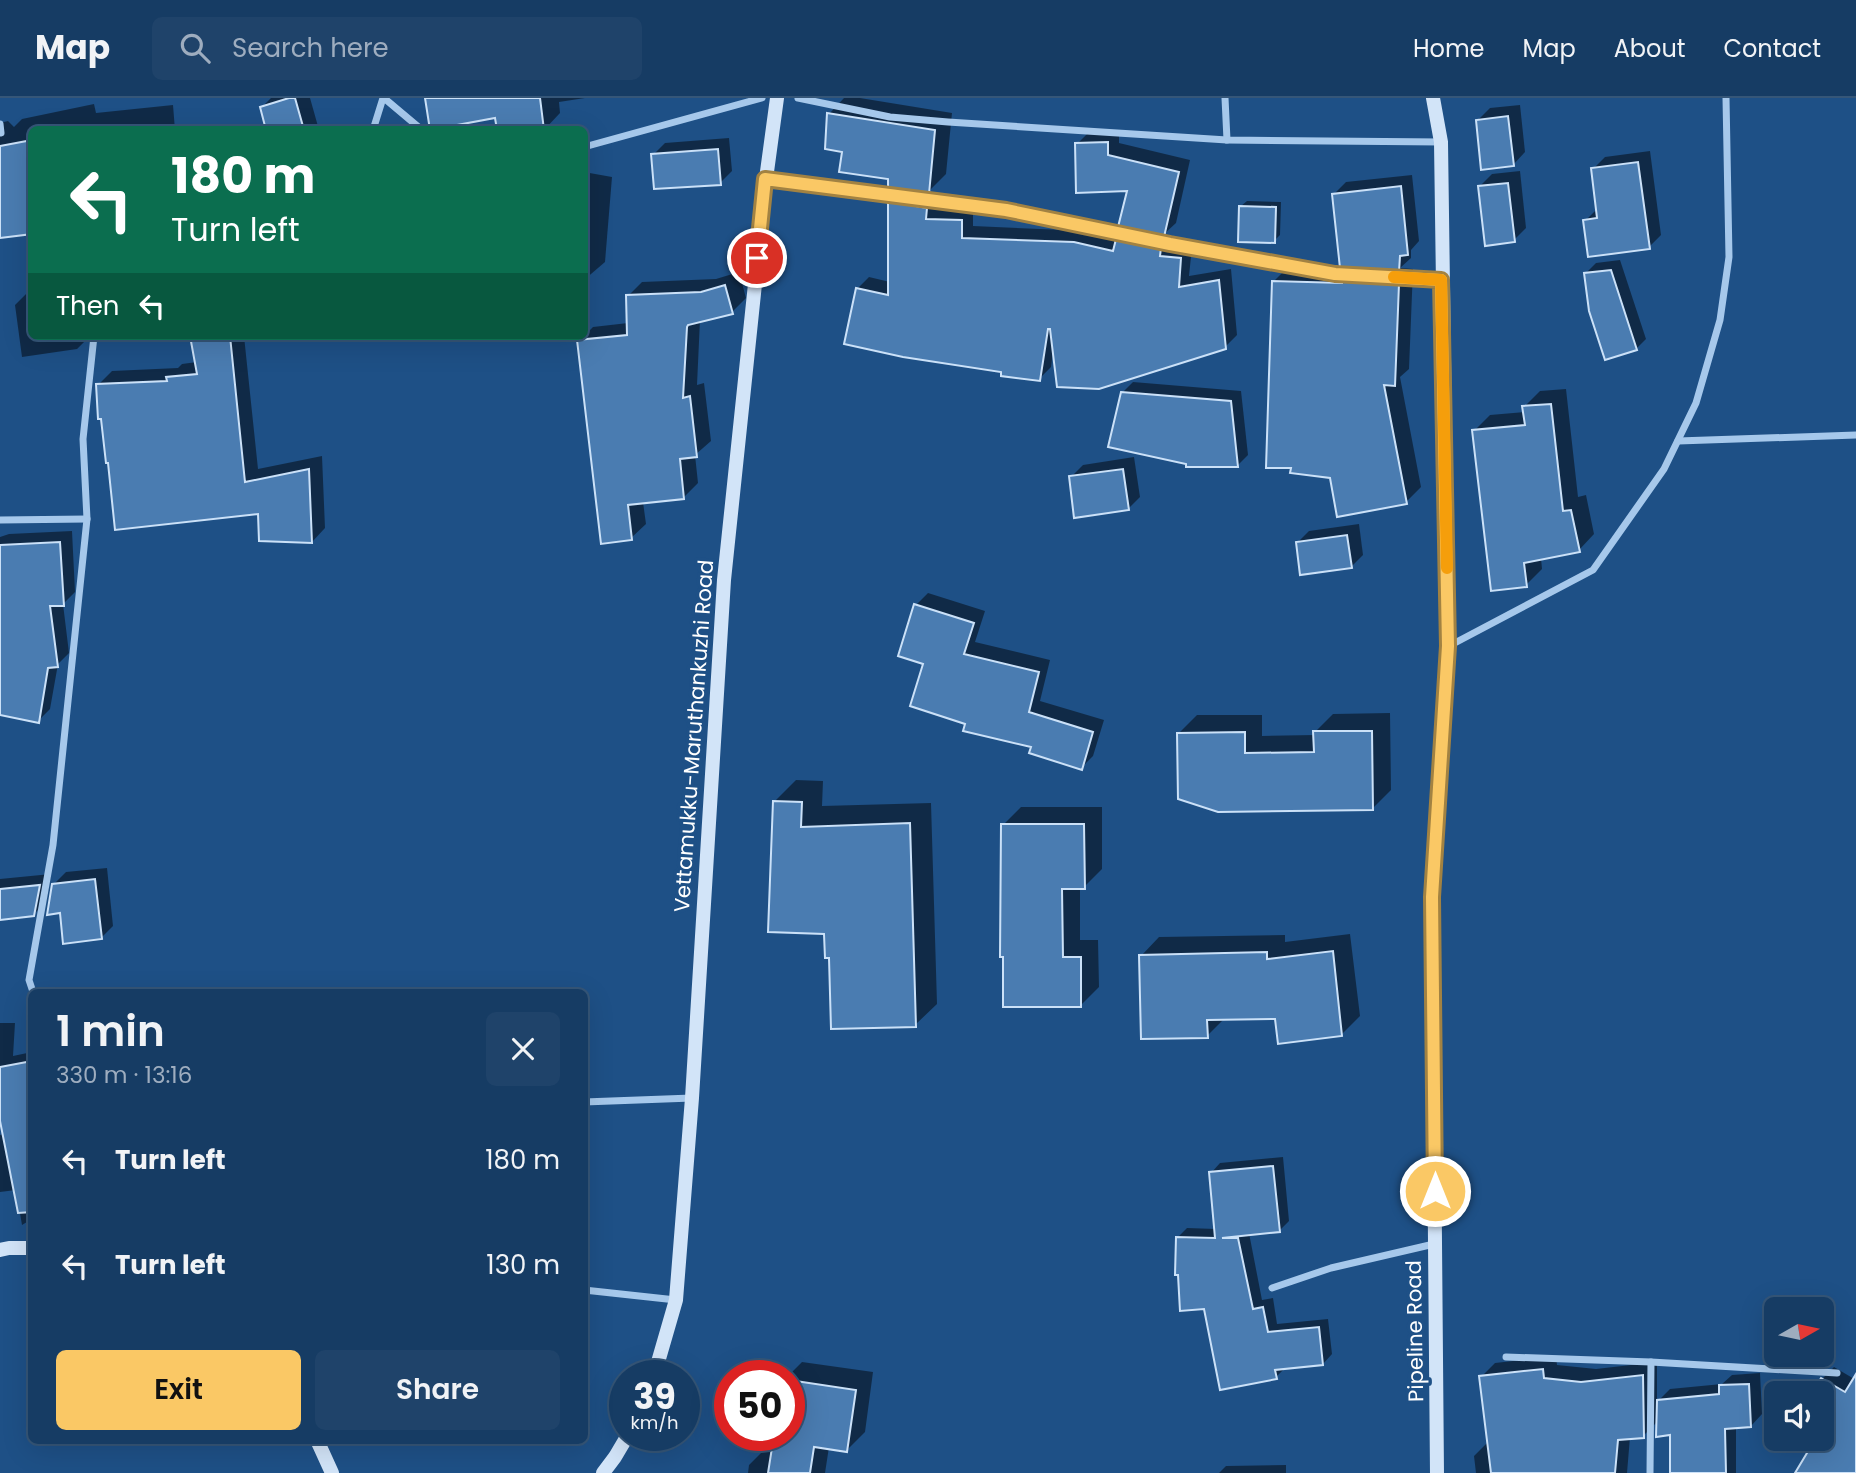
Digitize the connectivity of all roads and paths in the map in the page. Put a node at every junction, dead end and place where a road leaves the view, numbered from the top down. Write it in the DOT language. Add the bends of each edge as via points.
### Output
graph roads {
  1 [pos="383,98"];
  2 [pos="762,98"];
  3 [pos="777,98"];
  4 [pos="798,98"];
  5 [pos="1225,98"];
  6 [pos="1433,98"];
  7 [pos="1726,98"];
  8 [pos="374,126"];
  9 [pos="417,126"];
  10 [pos="1227,140"];
  11 [pos="1441,142"];
  12 [pos="588,146"];
  13 [pos="765,179"];
  14 [pos="1441,280"];
  15 [pos="94,340"];
  16 [pos="1856,435"];
  17 [pos="1678,441"];
  18 [pos="87,519"];
  19 [pos="0,520"];
  20 [pos="1448,646"];
  21 [pos="32,989"];
  22 [pos="692,1098"];
  23 [pos="588,1102"];
  24 [pos="1435,1244"];
  25 [pos="28,1248"];
  26 [pos="0,1250"];
  27 [pos="1272,1288"];
  28 [pos="588,1290"];
  29 [pos="676,1300"];
  30 [pos="1506,1357"];
  31 [pos="659,1360"];
  32 [pos="1651,1362"];
  33 [pos="1837,1373"];
  34 [pos="319,1444"];
  35 [pos="619,1451"];
  36 [pos="332,1473"];
  37 [pos="603,1473"];
  38 [pos="1437,1473"];
  39 [pos="1650,1473"];
  1 -- 8 [label="street"];
  1 -- 9 [label="street"];
  2 -- 12 [label="street"];
  3 -- 13 [label="main road, Vettamukku-Maruthankuzhi Road"];
  4 -- 10 [label="street" via="890,117"];
  5 -- 10 [label="street"];
  6 -- 11 [label="main road, Pipeline Road"];
  7 -- 17 [label="street" via="1729,257 1720,320 1700,391"];
  10 -- 11 [label="street"];
  11 -- 14 [label="main road, Pipeline Road"];
  13 -- 14 [label="street" via="1006,210 1335,274"];
  13 -- 22 [label="main road, Vettamukku-Maruthankuzhi Road" via="724,580"];
  14 -- 20 [label="main road, Pipeline Road"];
  15 -- 18 [label="street" via="83,439"];
  16 -- 17 [label="street"];
  17 -- 20 [label="street" via="1664,469 1593,570"];
  18 -- 19 [label="street"];
  18 -- 21 [label="street" via="53,845 29,980"];
  20 -- 24 [label="main road, Pipeline Road" via="1432,897"];
  22 -- 23 [label="street"];
  22 -- 29 [label="main road, Vettamukku-Maruthankuzhi Road"];
  24 -- 27 [label="street" via="1331,1268"];
  24 -- 38 [label="main road, Pipeline Road"];
  25 -- 26 [label="main road"];
  28 -- 29 [label="street"];
  29 -- 31 [label="main road, Vettamukku-Maruthankuzhi Road"];
  30 -- 32 [label="street"];
  32 -- 33 [label="street"];
  32 -- 39 [label="street"];
  34 -- 36 [label="main road"];
  35 -- 37 [label="main road"];
}
